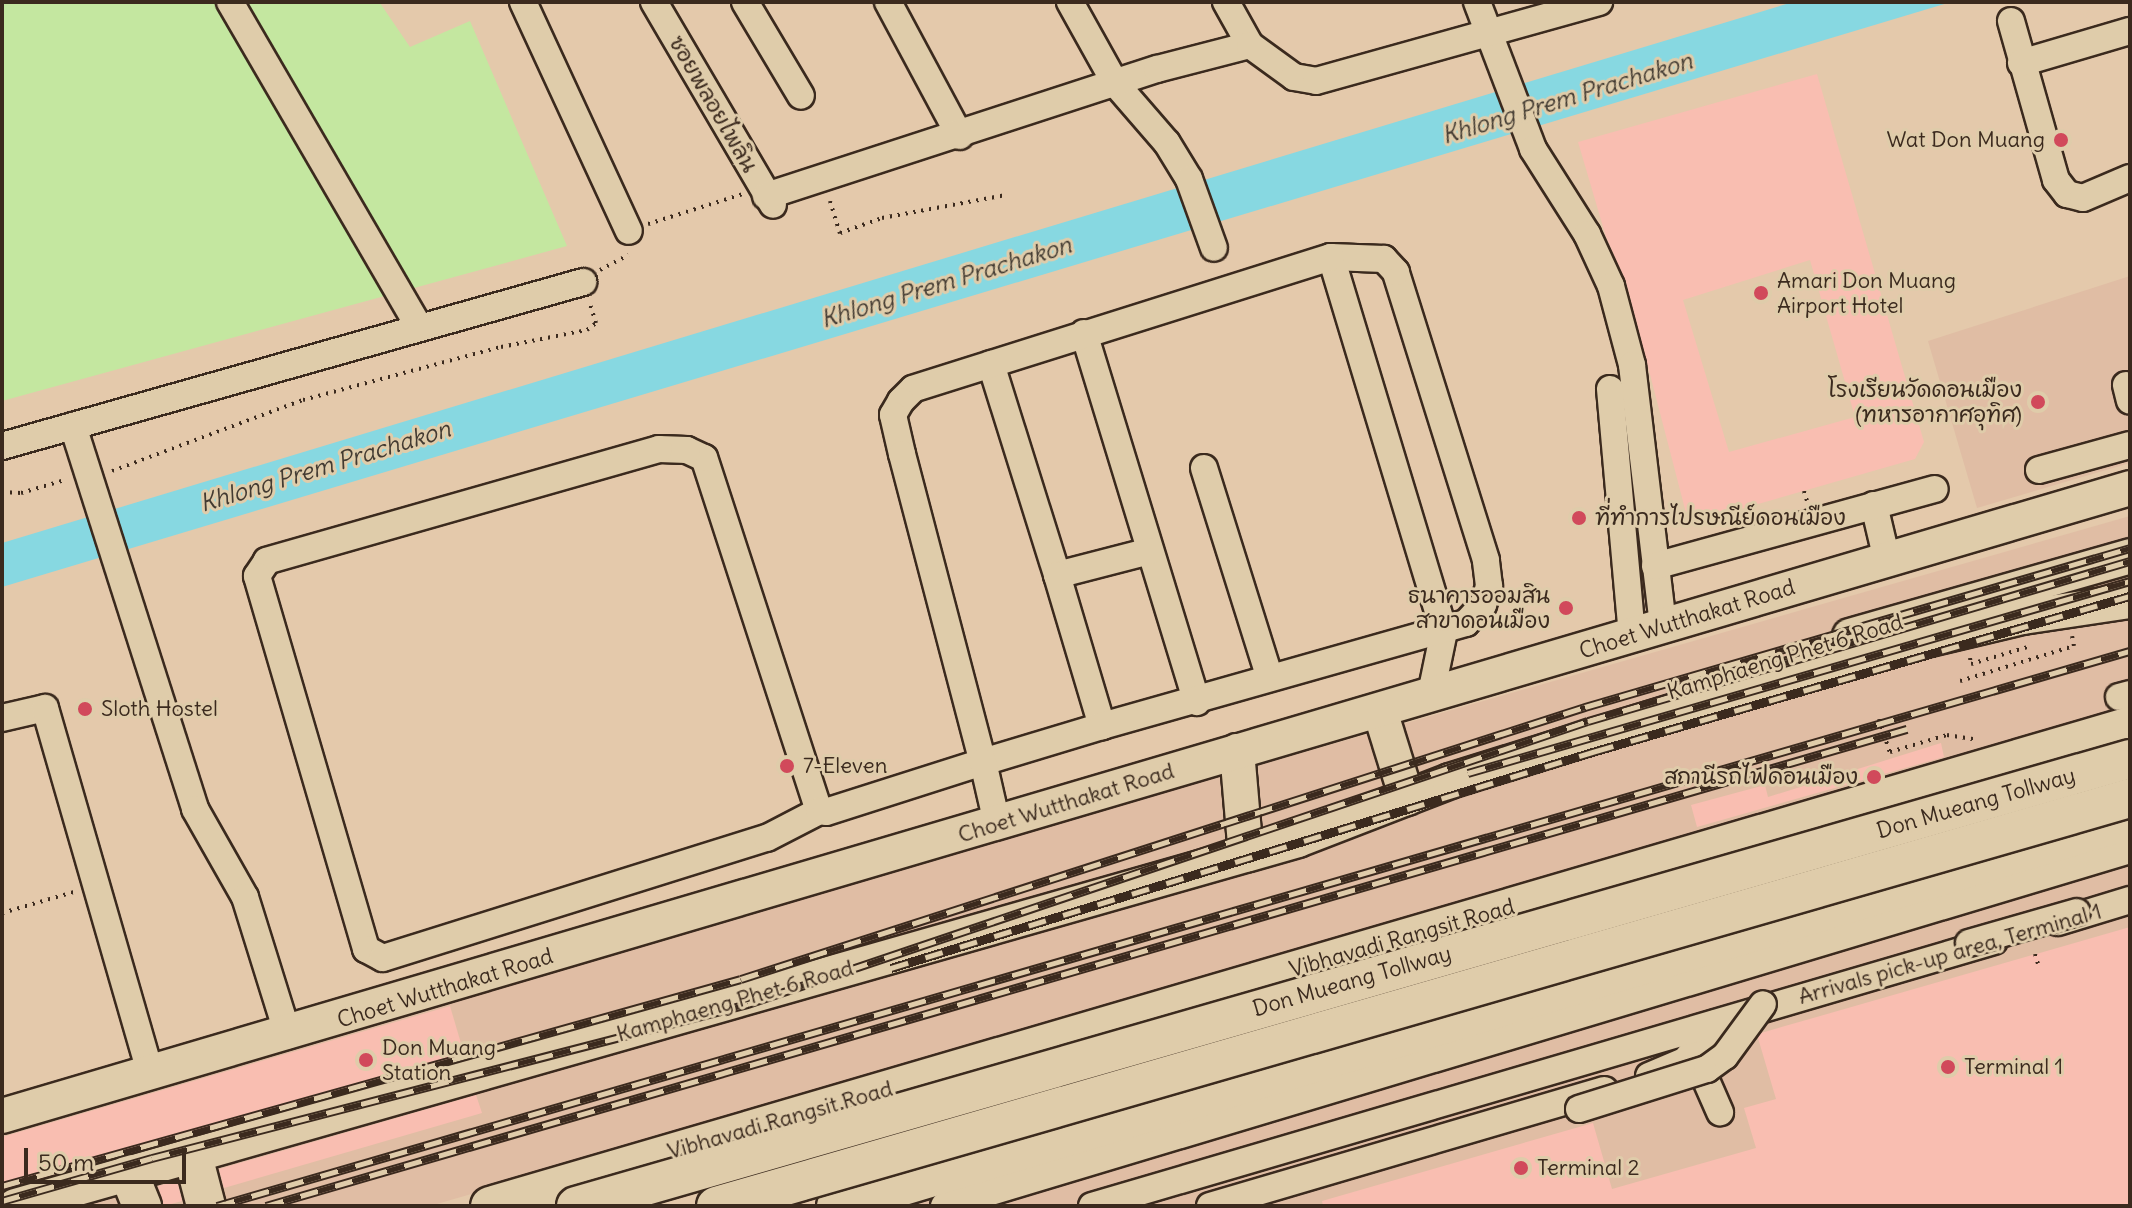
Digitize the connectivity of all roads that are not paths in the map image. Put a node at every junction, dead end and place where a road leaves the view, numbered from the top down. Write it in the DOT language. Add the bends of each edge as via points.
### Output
graph roads {
  1 [pos="230,2"];
  2 [pos="523,2"];
  3 [pos="654,2"];
  4 [pos="745,2"];
  5 [pos="888,2"];
  6 [pos="1070,2"];
  7 [pos="1226,2"];
  8 [pos="1477,2"];
  9 [pos="1599,2"];
  10 [pos="2011,21"];
  11 [pos="2130,31"];
  12 [pos="1492,34"];
  13 [pos="1250,45"];
  14 [pos="2021,63"];
  15 [pos="1115,83"];
  16 [pos="801,96"];
  17 [pos="960,136"];
  18 [pos="2130,178"];
  19 [pos="629,231"];
  20 [pos="1211,239"];
  21 [pos="1331,257"];
  22 [pos="583,282"];
  23 [pos="419,327"];
  24 [pos="1084,333"];
  25 [pos="991,364"];
  26 [pos="1610,389"];
  27 [pos="73,426"];
  28 [pos="2130,445"];
  29 [pos="2,446"];
  30 [pos="1204,468"];
  31 [pos="2039,470"];
  32 [pos="2130,488"];
  33 [pos="1935,489"];
  34 [pos="1874,505"];
  35 [pos="1150,551"];
  36 [pos="2130,556"];
  37 [pos="1887,560"];
  38 [pos="1655,566"];
  39 [pos="1057,575"];
  40 [pos="2130,601"];
  41 [pos="1647,630"];
  42 [pos="1444,631"];
  43 [pos="1270,678"];
  44 [pos="1431,694"];
  45 [pos="1197,702"];
  46 [pos="2126,706"];
  47 [pos="1380,711"];
  48 [pos="2,718"];
  49 [pos="1102,726"];
  50 [pos="1237,751"];
  51 [pos="2130,759"];
  52 [pos="983,762"];
  53 [pos="1450,781"];
  54 [pos="1407,798"];
  55 [pos="2130,798"];
  56 [pos="819,811"];
  57 [pos="2130,820"];
  58 [pos="997,823"];
  59 [pos="2130,850"];
  60 [pos="1246,855"];
  61 [pos="2130,898"];
  62 [pos="1766,1006"];
  63 [pos="1709,1032"];
  64 [pos="288,1035"];
  65 [pos="1674,1068"];
  66 [pos="151,1075"];
  67 [pos="1571,1105"];
  68 [pos="4,1109"];
  69 [pos="193,1156"];
  70 [pos="136,1190"];
  71 [pos="15,1206"];
  72 [pos="206,1206"];
  73 [pos="490,1206"];
  74 [pos="576,1206"];
  75 [pos="716,1206"];
  76 [pos="836,1206"];
  77 [pos="944,1206"];
  78 [pos="1078,1206"];
  79 [pos="1092,1206"];
  80 [pos="1210,1206"];
  81 [pos="1233,1206"];
  1 -- 23 [label="street"];
  2 -- 19 [label="street"];
  3 -- 17 [label="street, ซอยพลอยไพลิน" via="770,200"];
  4 -- 16 [label="street"];
  5 -- 17 [label="street"];
  6 -- 15 [label="street"];
  7 -- 13 [label="street"];
  8 -- 12 [label="street"];
  9 -- 12 [label="street"];
  10 -- 14 [label="street"];
  11 -- 14 [label="street"];
  12 -- 13 [label="street" via="1316,81 1294,77"];
  12 -- 38 [label="street" via="1533,149 1587,234 1611,286 1632,365"];
  13 -- 15 [label="street"];
  14 -- 18 [label="street" via="2056,180 2067,194 2083,198"];
  15 -- 17 [label="street"];
  15 -- 20 [label="street" via="1167,143 1189,179"];
  21 -- 24 [label="street"];
  21 -- 42 [label="street"];
  21 -- 42 [label="street" via="1369,255 1384,259 1396,272 1486,560 1489,586 1483,605 1466,623"];
  22 -- 23 [label="street"];
  23 -- 27 [label="street"];
  24 -- 25 [label="street"];
  24 -- 35 [label="street"];
  25 -- 39 [label="street"];
  25 -- 52 [label="street" via="913,389 893,415"];
  26 -- 41 [label="street"];
  27 -- 29 [label="street"];
  27 -- 64 [label="street" via="195,809 245,897"];
  28 -- 31 [label="street"];
  30 -- 43 [label="street"];
  32 -- 37 [label="main road, Choet Wutthakat Road"];
  33 -- 34 [label="street"];
  34 -- 37 [label="street"];
  34 -- 38 [label="street"];
  35 -- 39 [label="street"];
  35 -- 45 [label="street"];
  36 -- 53 [label="main road, Kamphaeng Phet 6 Road" via="1538,731"];
  37 -- 41 [label="main road, Choet Wutthakat Road"];
  38 -- 41 [label="street"];
  39 -- 49 [label="street"];
  40 -- 53 [label="main road, Kamphaeng Phet 6 Road" via="2023,617 1825,664"];
  41 -- 44 [label="main road, Choet Wutthakat Road"];
  42 -- 43 [label="street"];
  42 -- 44 [label="street"];
  43 -- 45 [label="street"];
  44 -- 47 [label="main road, Choet Wutthakat Road"];
  45 -- 49 [label="street"];
  46 -- 73 [label="highway, Vibhavadi Rangsit Road"];
  47 -- 50 [label="main road, Choet Wutthakat Road"];
  47 -- 54 [label="main road"];
  48 -- 66 [label="street" via="45,708"];
  49 -- 52 [label="street"];
  50 -- 58 [label="main road, Choet Wutthakat Road"];
  50 -- 60 [label="main road"];
  51 -- 74 [label="highway, Don Mueang Tollway, bridge"];
  52 -- 56 [label="street"];
  52 -- 58 [label="street"];
  53 -- 54 [label="main road, Kamphaeng Phet 6 Road"];
  54 -- 60 [label="main road, Kamphaeng Phet 6 Road"];
  55 -- 75 [label="highway, Don Mueang Tollway, bridge"];
  56 -- 56 [label="street" via="704,458 687,450 659,449 267,561 257,576 366,949 383,958 767,838"];
  57 -- 76 [label="highway"];
  58 -- 64 [label="main road, Choet Wutthakat Road"];
  59 -- 77 [label="street"];
  60 -- 69 [label="main road, Kamphaeng Phet 6 Road"];
  61 -- 62 [label="street, bridge"];
  62 -- 63 [label="street"];
  62 -- 67 [label="street, bridge" via="1725,1056 1707,1069"];
  62 -- 78 [label="street"];
  63 -- 65 [label="street"];
  63 -- 65 [label="street" via="1698,1062 1714,1115 1688,1072"];
  63 -- 79 [label="street"];
  64 -- 66 [label="main road, Choet Wutthakat Road"];
  65 -- 67 [label="street"];
  66 -- 68 [label="main road, Choet Wutthakat Road"];
  67 -- 80 [label="street"];
  67 -- 81 [label="street"];
  69 -- 70 [label="main road, Kamphaeng Phet 6 Road"];
  69 -- 72 [label="highway"];
  70 -- 71 [label="main road, Kamphaeng Phet 6 Road"];
}
